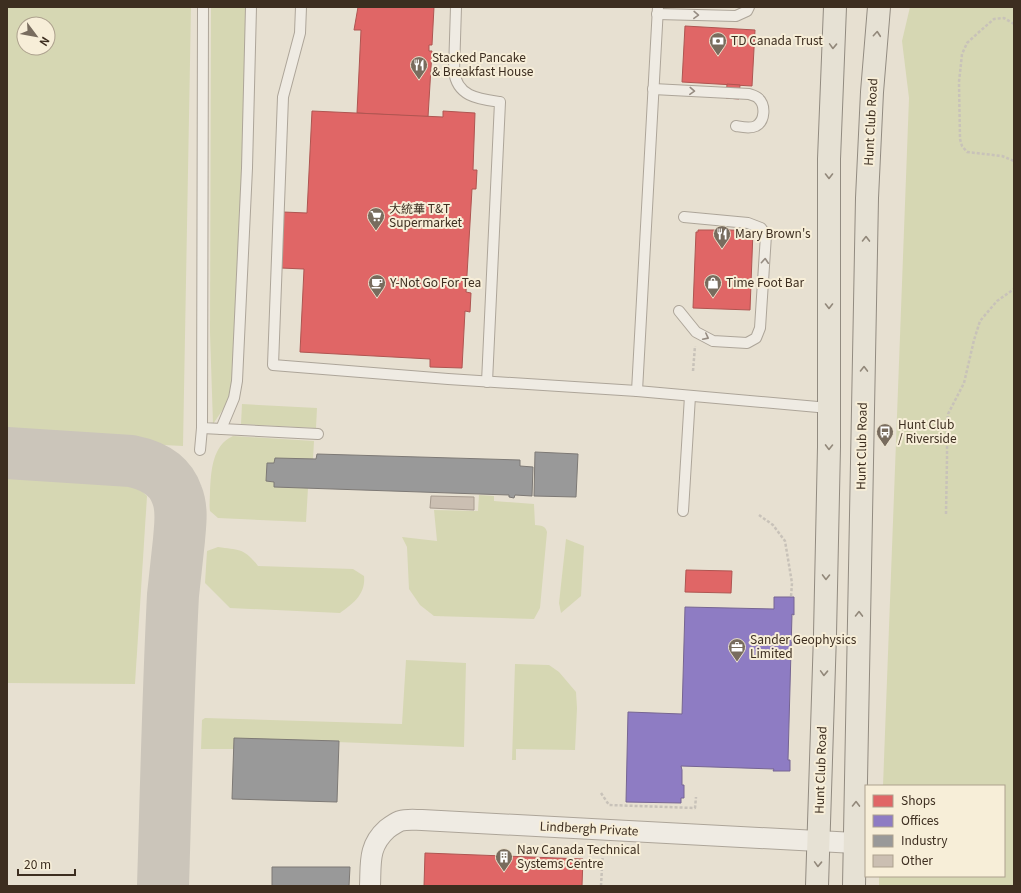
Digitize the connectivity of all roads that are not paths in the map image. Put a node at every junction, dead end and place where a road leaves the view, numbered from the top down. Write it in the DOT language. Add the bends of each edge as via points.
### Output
graph roads {
  1 [pos="203,7"];
  2 [pos="251,7"];
  3 [pos="300,7"];
  4 [pos="456,7"];
  5 [pos="749,7"];
  6 [pos="835,7"];
  7 [pos="879,7"];
  8 [pos="657,10"];
  9 [pos="653,89"];
  10 [pos="736,126"];
  11 [pos="684,218"];
  12 [pos="679,311"];
  13 [pos="487,382"];
  14 [pos="637,391"];
  15 [pos="690,396"];
  16 [pos="829,408"];
  17 [pos="863,408"];
  18 [pos="202,428"];
  19 [pos="221,429"];
  20 [pos="318,434"];
  21 [pos="200,450"];
  22 [pos="683,511"];
  23 [pos="819,841"];
  24 [pos="855,843"];
  25 [pos="370,886"];
  26 [pos="817,886"];
  27 [pos="854,886"];
  1 -- 18 [label="lane"];
  2 -- 19 [label="lane" via="247,168 237,381 234,398"];
  3 -- 13 [label="lane" via="300,33 282,97 274,365"];
  4 -- 13 [label="lane" via="455,78 465,93 500,102"];
  8 -- 5 [label="lane, one-way" via="736,16 747,11"];
  6 -- 16 [label="main road, Hunt Club Road, one-way" via="829,159"];
  17 -- 7 [label="main road, Hunt Club Road, one-way" via="867,198"];
  8 -- 9 [label="lane"];
  9 -- 10 [label="lane, one-way" via="749,94 758,97 763,106 763,117 757,125"];
  9 -- 14 [label="lane"];
  12 -- 11 [label="lane, one-way" via="696,332 713,341 746,343 756,338 760,328 766,235 761,228 748,224"];
  13 -- 14 [label="lane"];
  14 -- 15 [label="lane"];
  15 -- 16 [label="lane"];
  15 -- 22 [label="lane"];
  16 -- 17 [label="main road"];
  16 -- 23 [label="main road, Hunt Club Road, one-way"];
  24 -- 17 [label="main road, Hunt Club Road, one-way"];
  18 -- 19 [label="lane"];
  18 -- 21 [label="lane"];
  19 -- 20 [label="lane"];
  23 -- 24 [label="street, Lindbergh Private"];
  23 -- 25 [label="street, Lindbergh Private" via="402,821 392,825 375,842"];
  23 -- 26 [label="main road, Hunt Club Road, one-way"];
  24 -- 27 [label="main road, Hunt Club Road"];
}
